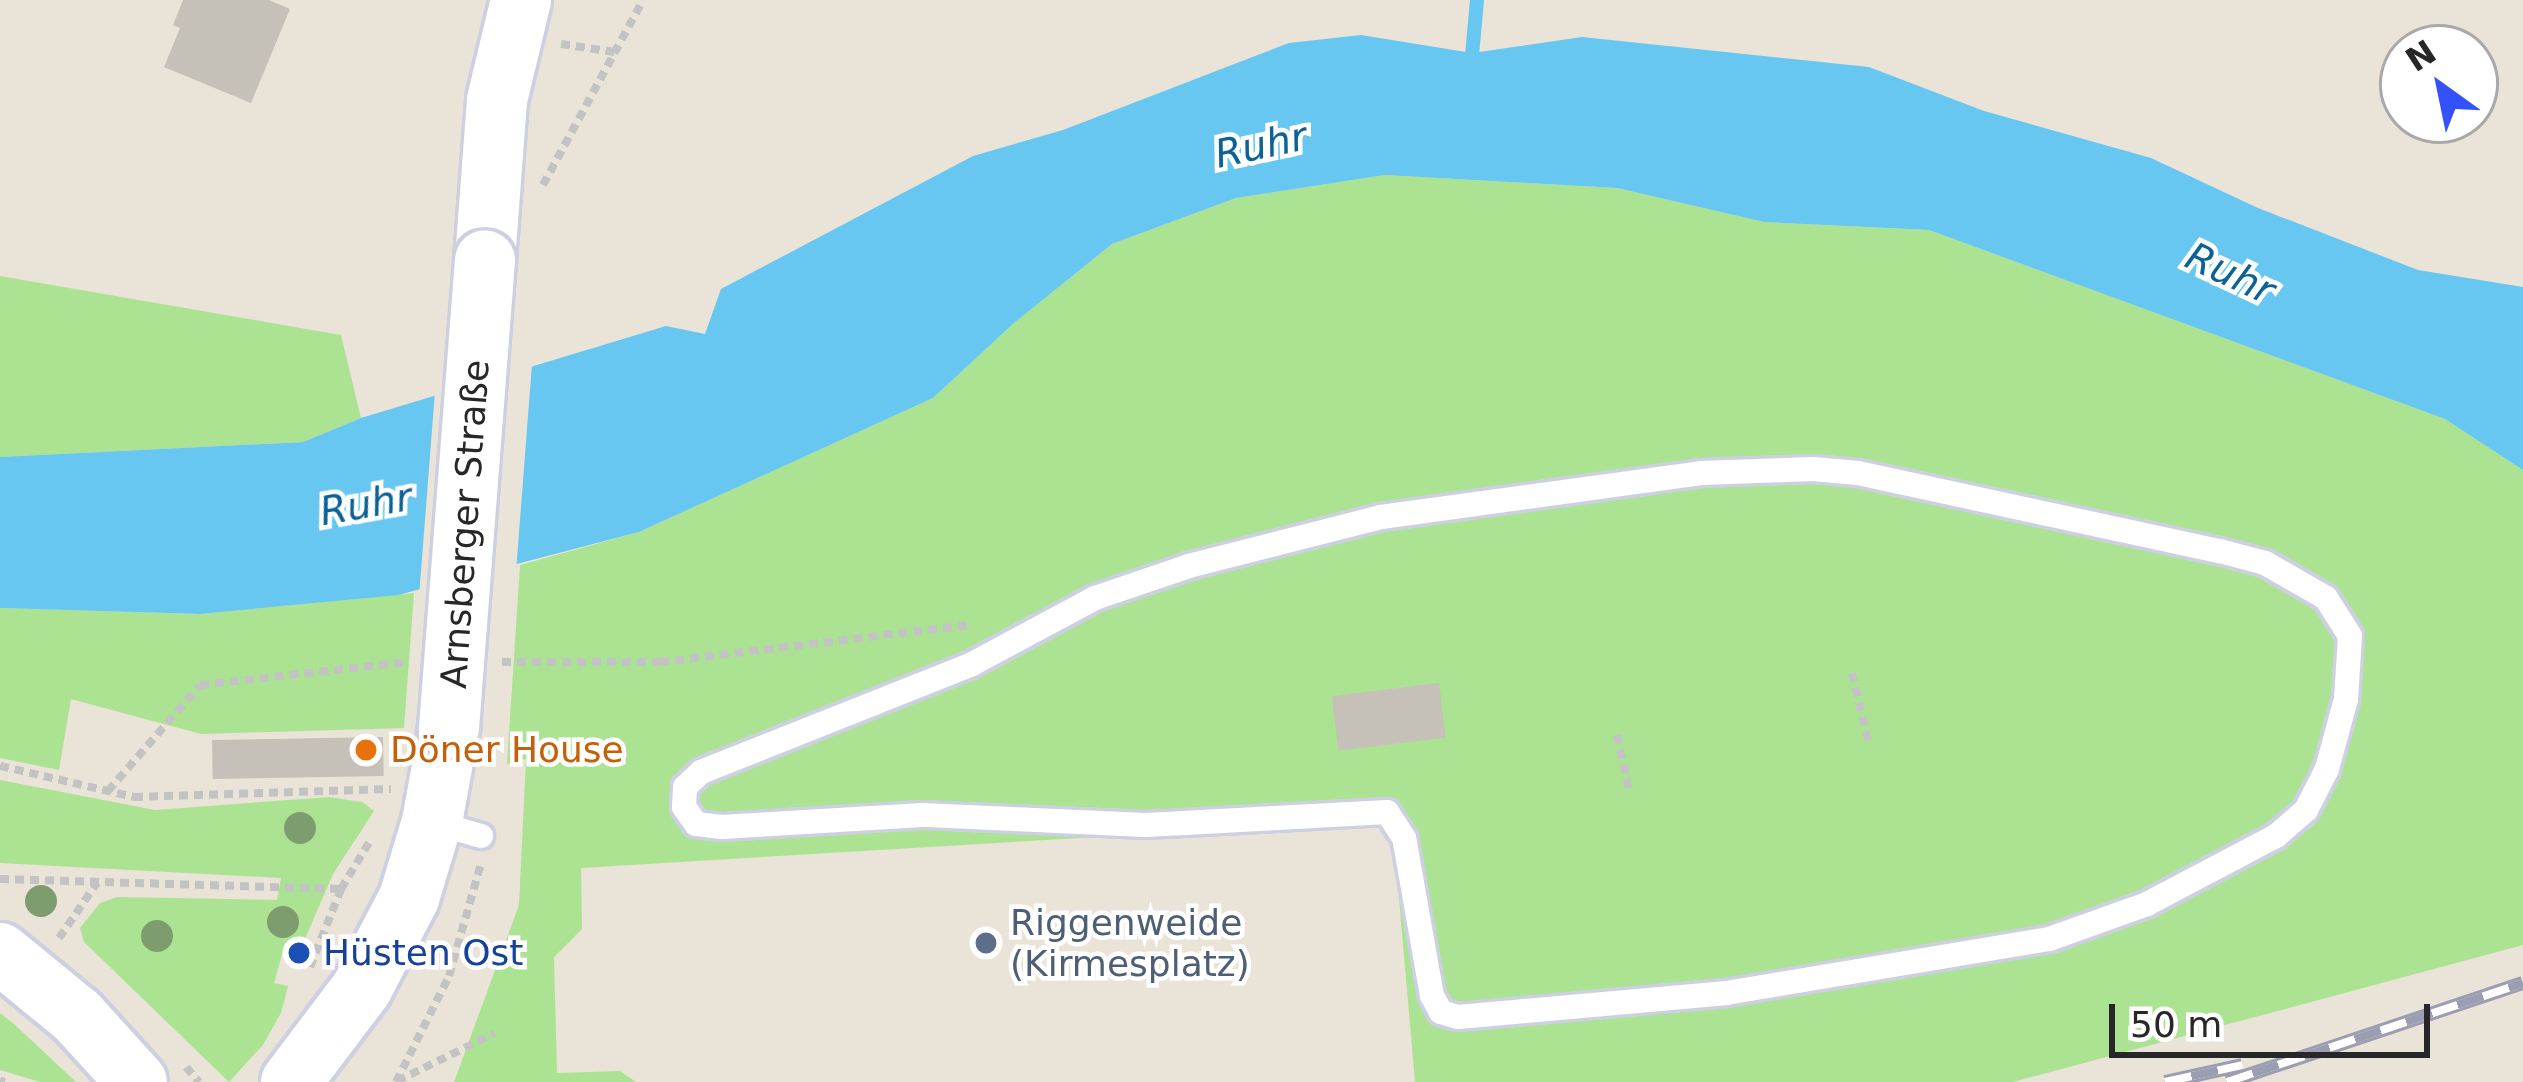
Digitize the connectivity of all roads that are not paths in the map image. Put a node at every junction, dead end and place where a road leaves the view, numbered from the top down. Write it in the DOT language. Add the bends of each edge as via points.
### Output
graph roads {
  1 [pos="521,0"];
  2 [pos="696,824"];
  3 [pos="0,953"];
  4 [pos="137,1082"];
  5 [pos="291,1082"];
  1 -- 5 [label="street, Arnsberger Straße, bridge" via="497,100 450,793 383,952"];
  2 -- 2 [label="lane" via="922,815 1144,825 1388,812 1404,838 1441,1012 1458,1017 1727,993 2049,939 2147,904 2276,836 2306,810 2326,770 2346,699 2350,637 2326,598 2265,563 2220,551 1858,473 1701,473 1381,517 1095,598 972,664 701,772 683,794"];
  3 -- 4 [label="street" via="77,1016"];
}
